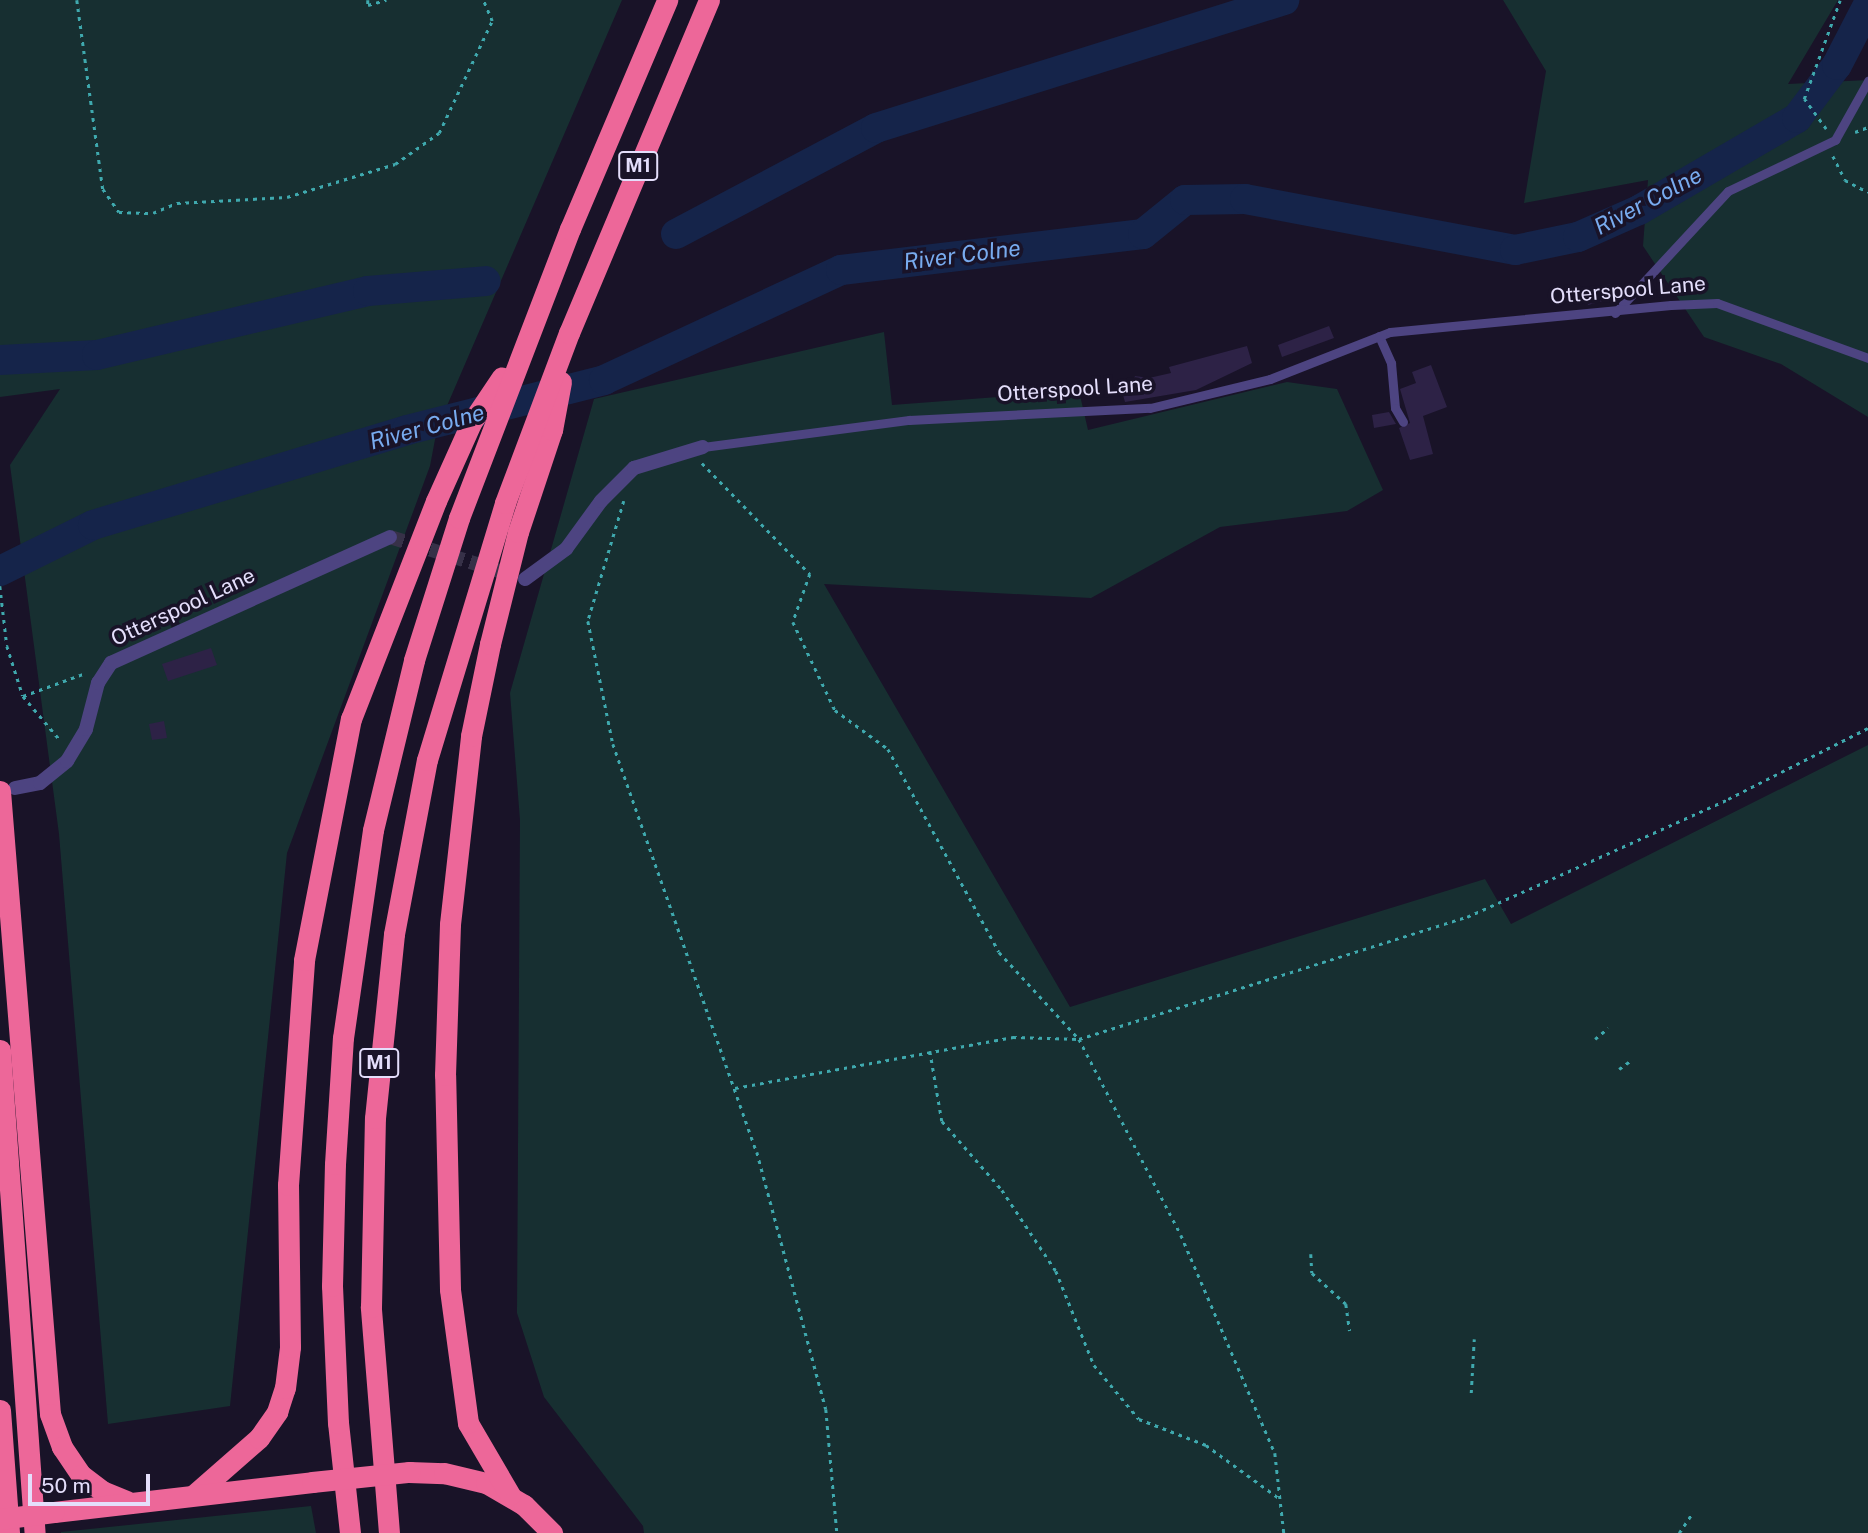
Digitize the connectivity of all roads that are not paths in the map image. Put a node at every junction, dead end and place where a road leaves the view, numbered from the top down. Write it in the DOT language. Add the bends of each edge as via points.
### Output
graph roads {
  1 [pos="667,0"];
  2 [pos="709,0"];
  3 [pos="1868,81"];
  4 [pos="1615,313"];
  5 [pos="569,333"];
  6 [pos="1380,336"];
  7 [pos="523,346"];
  8 [pos="1868,358"];
  9 [pos="1403,422"];
  10 [pos="696,449"];
  11 [pos="390,537"];
  12 [pos="525,579"];
  13 [pos="7,789"];
  14 [pos="0,1049"];
  15 [pos="0,1410"];
  16 [pos="195,1494"];
  17 [pos="510,1494"];
  18 [pos="127,1501"];
  19 [pos="0,1519"];
  20 [pos="9,1533"];
  21 [pos="35,1533"];
  22 [pos="349,1533"];
  23 [pos="389,1533"];
  24 [pos="552,1533"];
  1 -- 7 [label="highway, M1"];
  2 -- 5 [label="highway, M1"];
  3 -- 4 [label="lane" via="1835,140 1728,191"];
  4 -- 6 [label="lane, Otterspool Lane" via="1490,321"];
  4 -- 8 [label="lane, Otterspool Lane" via="1717,303"];
  5 -- 17 [label="highway, M1" via="552,430 518,532 471,736 450,924 445,1075 450,1289 468,1423"];
  5 -- 23 [label="highway, M1" via="478,583 427,760 382,1018 370,1224 375,1392"];
  6 -- 9 [label="lane" via="1391,363 1395,408"];
  6 -- 10 [label="lane, Otterspool Lane" via="1270,379 1150,408 909,421"];
  7 -- 16 [label="highway, M1" via="471,423 457,453 351,719 304,960 288,1185 290,1347 285,1388 260,1438"];
  7 -- 22 [label="highway, M1" via="484,447 414,660 356,922 342,1051 332,1286"];
  10 -- 12 [label="street, Otterspool Lane" via="634,468 601,501 566,550"];
  11 -- 13 [label="street, Otterspool Lane" via="110,663 97,682 86,729 72,753 54,775"];
  13 -- 18 [label="highway" via="50,1414 62,1447 81,1475 102,1491"];
  14 -- 21 [label="highway"];
  15 -- 20 [label="highway"];
  16 -- 17 [label="highway, bridge" via="410,1472 463,1476"];
  16 -- 18 [label="highway"];
  17 -- 24 [label="highway"];
  18 -- 19 [label="highway, bridge"];
}
